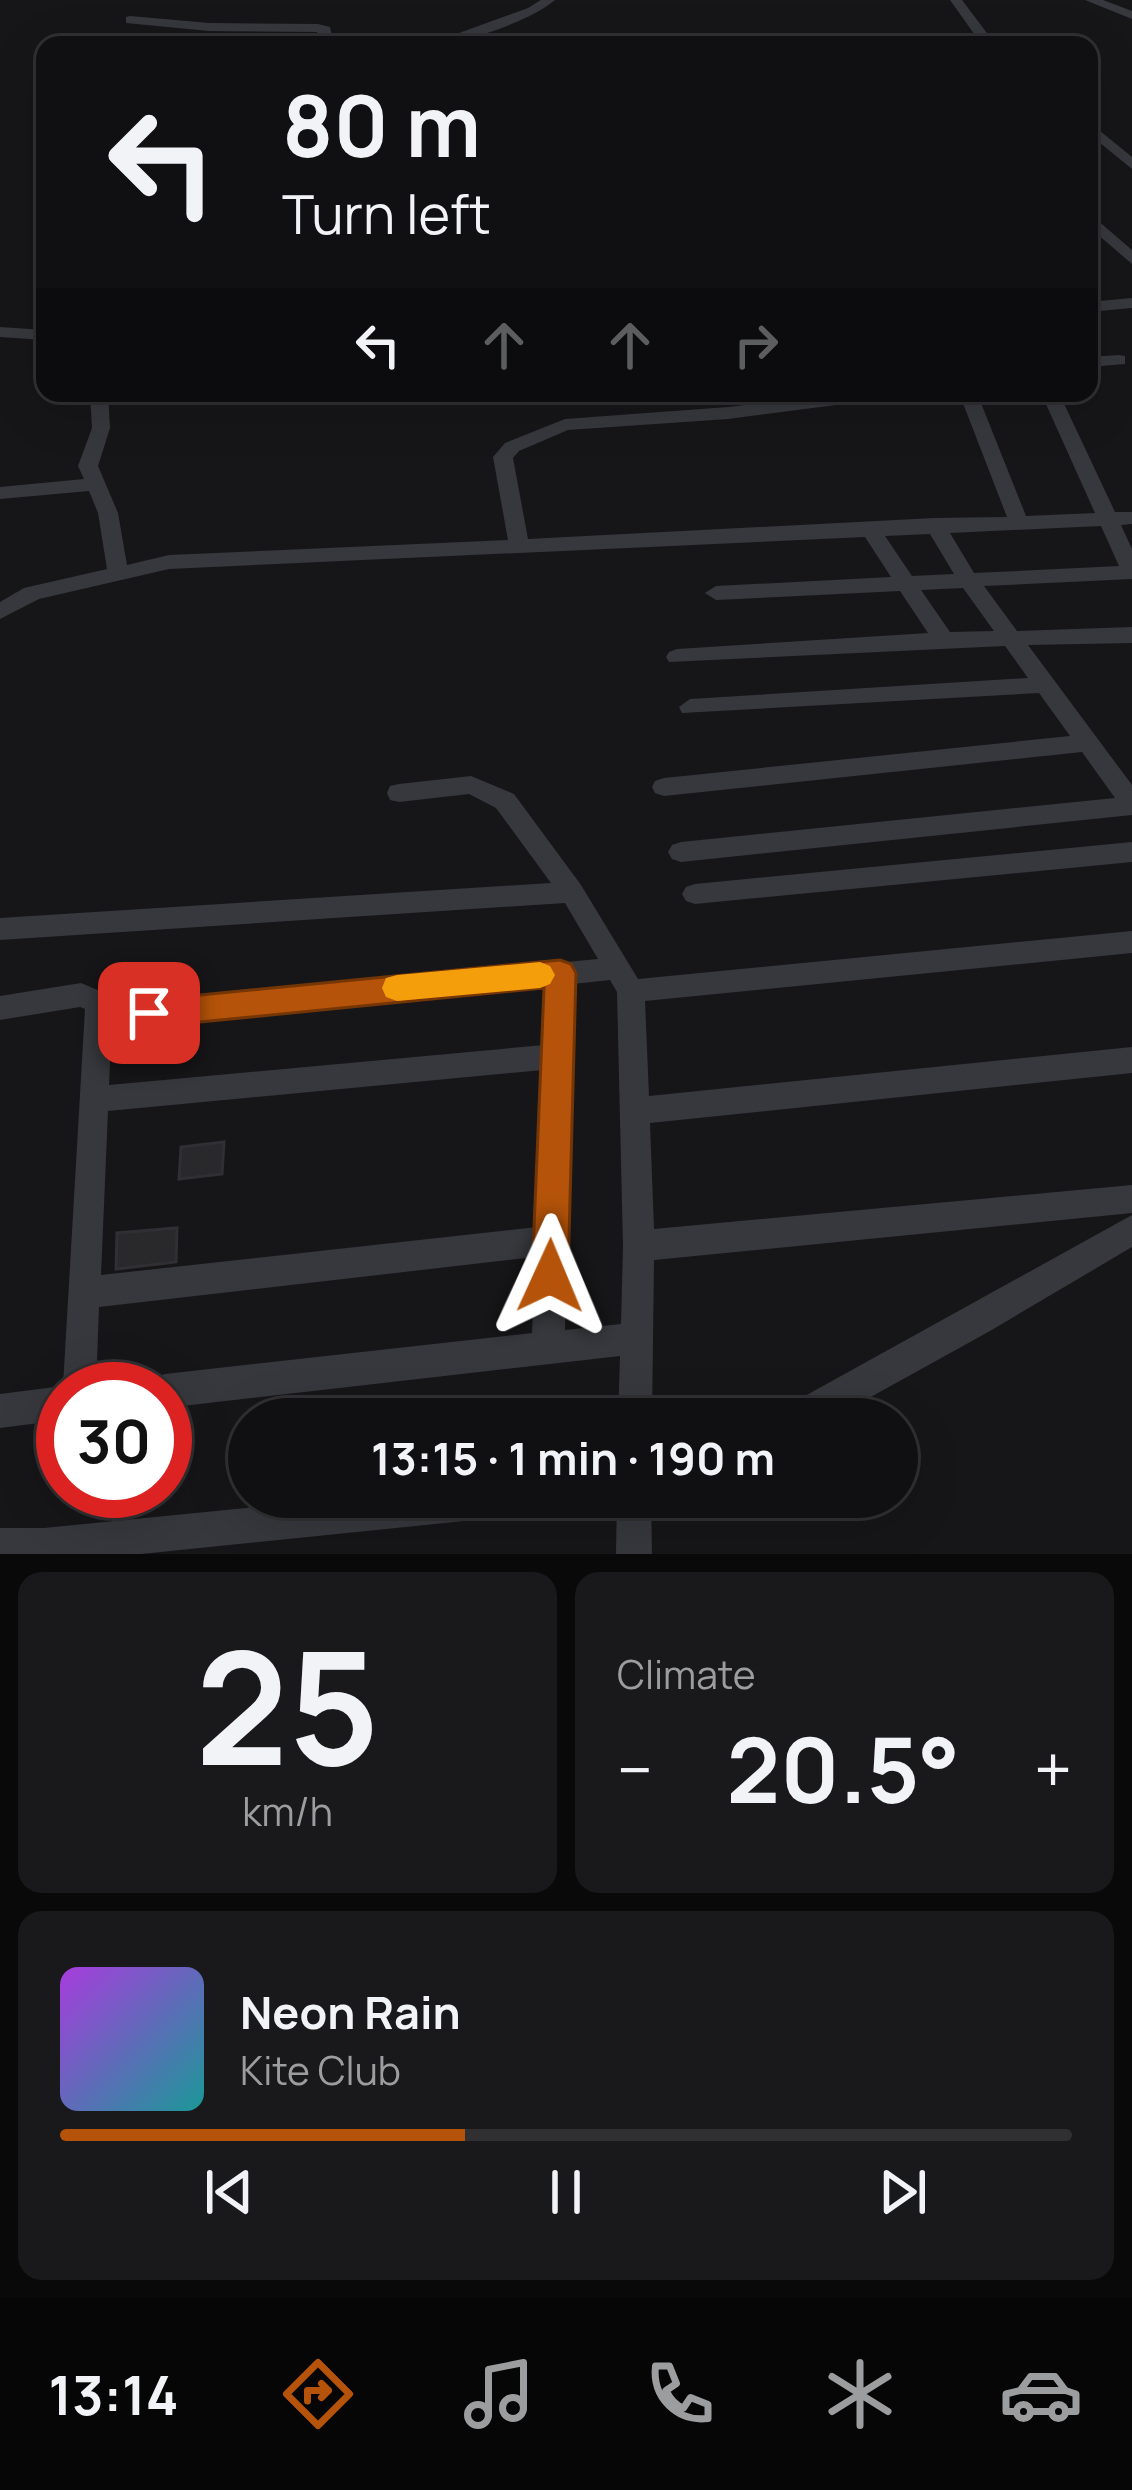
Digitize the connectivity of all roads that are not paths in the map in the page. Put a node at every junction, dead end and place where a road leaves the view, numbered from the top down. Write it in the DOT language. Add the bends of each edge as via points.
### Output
graph roads {
  1 [pos="549,0"];
  2 [pos="956,0"];
  3 [pos="1091,0"];
  4 [pos="1125,0"];
  5 [pos="1132,14"];
  6 [pos="132,28"];
  7 [pos="171,36"];
  8 [pos="201,36"];
  9 [pos="324,36"];
  10 [pos="459,36"];
  11 [pos="982,36"];
  12 [pos="1098,134"];
  13 [pos="1132,165"];
  14 [pos="1098,227"];
  15 [pos="1132,259"];
  16 [pos="1098,302"];
  17 [pos="1132,303"];
  18 [pos="0,332"];
  19 [pos="36,334"];
  20 [pos="1119,360"];
  21 [pos="1098,361"];
  22 [pos="100,402"];
  23 [pos="817,402"];
  24 [pos="972,402"];
  25 [pos="1055,402"];
  26 [pos="94,484"];
  27 [pos="0,493"];
  28 [pos="1109,518"];
  29 [pos="1132,518"];
  30 [pos="1018,521"];
  31 [pos="934,524"];
  32 [pos="869,528"];
  33 [pos="519,547"];
  34 [pos="118,572"];
  35 [pos="1132,572"];
  36 [pos="967,578"];
  37 [pos="904,582"];
  38 [pos="716,593"];
  39 [pos="0,613"];
  40 [pos="1132,635"];
  41 [pos="1013,638"];
  42 [pos="944,640"];
  43 [pos="677,656"];
  44 [pos="1046,685"];
  45 [pos="690,707"];
  46 [pos="1090,743"];
  47 [pos="664,787"];
  48 [pos="398,793"];
  49 [pos="1132,804"];
  50 [pos="883,831"];
  51 [pos="681,852"];
  52 [pos="1132,852"];
  53 [pos="899,874"];
  54 [pos="572,892"];
  55 [pos="695,894"];
  56 [pos="0,929"];
  57 [pos="1132,942"];
  58 [pos="560,973"];
  59 [pos="624,980"];
  60 [pos="99,1003"];
  61 [pos="0,1008"];
  62 [pos="556,1056"];
  63 [pos="1132,1060"];
  64 [pos="94,1099"];
  65 [pos="635,1112"];
  66 [pos="1132,1199"];
  67 [pos="1132,1230"];
  68 [pos="551,1240"];
  69 [pos="639,1246"];
  70 [pos="84,1293"];
  71 [pos="637,1337"];
  72 [pos="548,1348"];
  73 [pos="80,1362"];
  74 [pos="192,1388"];
  75 [pos="636,1398"];
  76 [pos="836,1398"];
  77 [pos="36,1406"];
  78 [pos="0,1411"];
  79 [pos="338,1518"];
  80 [pos="638,1518"];
  81 [pos="0,1546"];
  82 [pos="43,1550"];
  83 [pos="634,1554"];
  1 -- 10 [label="street"];
  2 -- 11 [label="street"];
  3 -- 5 [label="street"];
  4 -- 5 [label="street"];
  6 -- 7 [label="street"];
  8 -- 9 [label="street" via="209,27 321,29"];
  12 -- 13 [label="street"];
  14 -- 15 [label="street"];
  16 -- 17 [label="street"];
  18 -- 19 [label="street"];
  20 -- 21 [label="street"];
  22 -- 26 [label="street" via="88,466"];
  23 -- 33 [label="street" via="587,422 537,435 503,457"];
  24 -- 30 [label="street"];
  25 -- 28 [label="street"];
  26 -- 27 [label="street"];
  26 -- 34 [label="street"];
  28 -- 29 [label="street"];
  28 -- 30 [label="street"];
  28 -- 35 [label="street"];
  30 -- 31 [label="street"];
  31 -- 32 [label="street"];
  31 -- 36 [label="street"];
  32 -- 33 [label="street"];
  32 -- 37 [label="street"];
  33 -- 34 [label="street" via="270,556"];
  34 -- 39 [label="street" via="32,593"];
  35 -- 36 [label="street"];
  36 -- 37 [label="street"];
  36 -- 41 [label="street"];
  37 -- 38 [label="street"];
  37 -- 42 [label="street"];
  40 -- 41 [label="street"];
  41 -- 42 [label="street"];
  41 -- 44 [label="street"];
  42 -- 43 [label="street"];
  44 -- 45 [label="street"];
  44 -- 46 [label="street"];
  46 -- 47 [label="street"];
  46 -- 49 [label="street"];
  48 -- 54 [label="street" via="472,785 496,794"];
  49 -- 50 [label="street"];
  50 -- 51 [label="street"];
  50 -- 53 [label="street"];
  52 -- 53 [label="street"];
  53 -- 55 [label="street"];
  54 -- 56 [label="street"];
  54 -- 59 [label="street"];
  57 -- 59 [label="street"];
  58 -- 59 [label="street"];
  58 -- 60 [label="street" via="149,1013"];
  58 -- 62 [label="street"];
  59 -- 65 [label="street"];
  60 -- 61 [label="street" via="70,996"];
  60 -- 64 [label="street"];
  62 -- 64 [label="street"];
  62 -- 68 [label="street"];
  63 -- 65 [label="street"];
  64 -- 70 [label="street"];
  65 -- 69 [label="street"];
  66 -- 69 [label="street"];
  67 -- 76 [label="street"];
  68 -- 70 [label="street"];
  68 -- 72 [label="street"];
  69 -- 71 [label="street"];
  70 -- 73 [label="street"];
  71 -- 72 [label="street"];
  71 -- 75 [label="street"];
  72 -- 74 [label="street"];
  77 -- 78 [label="street"];
  79 -- 82 [label="street"];
  80 -- 83 [label="street"];
  81 -- 82 [label="street"];
}
